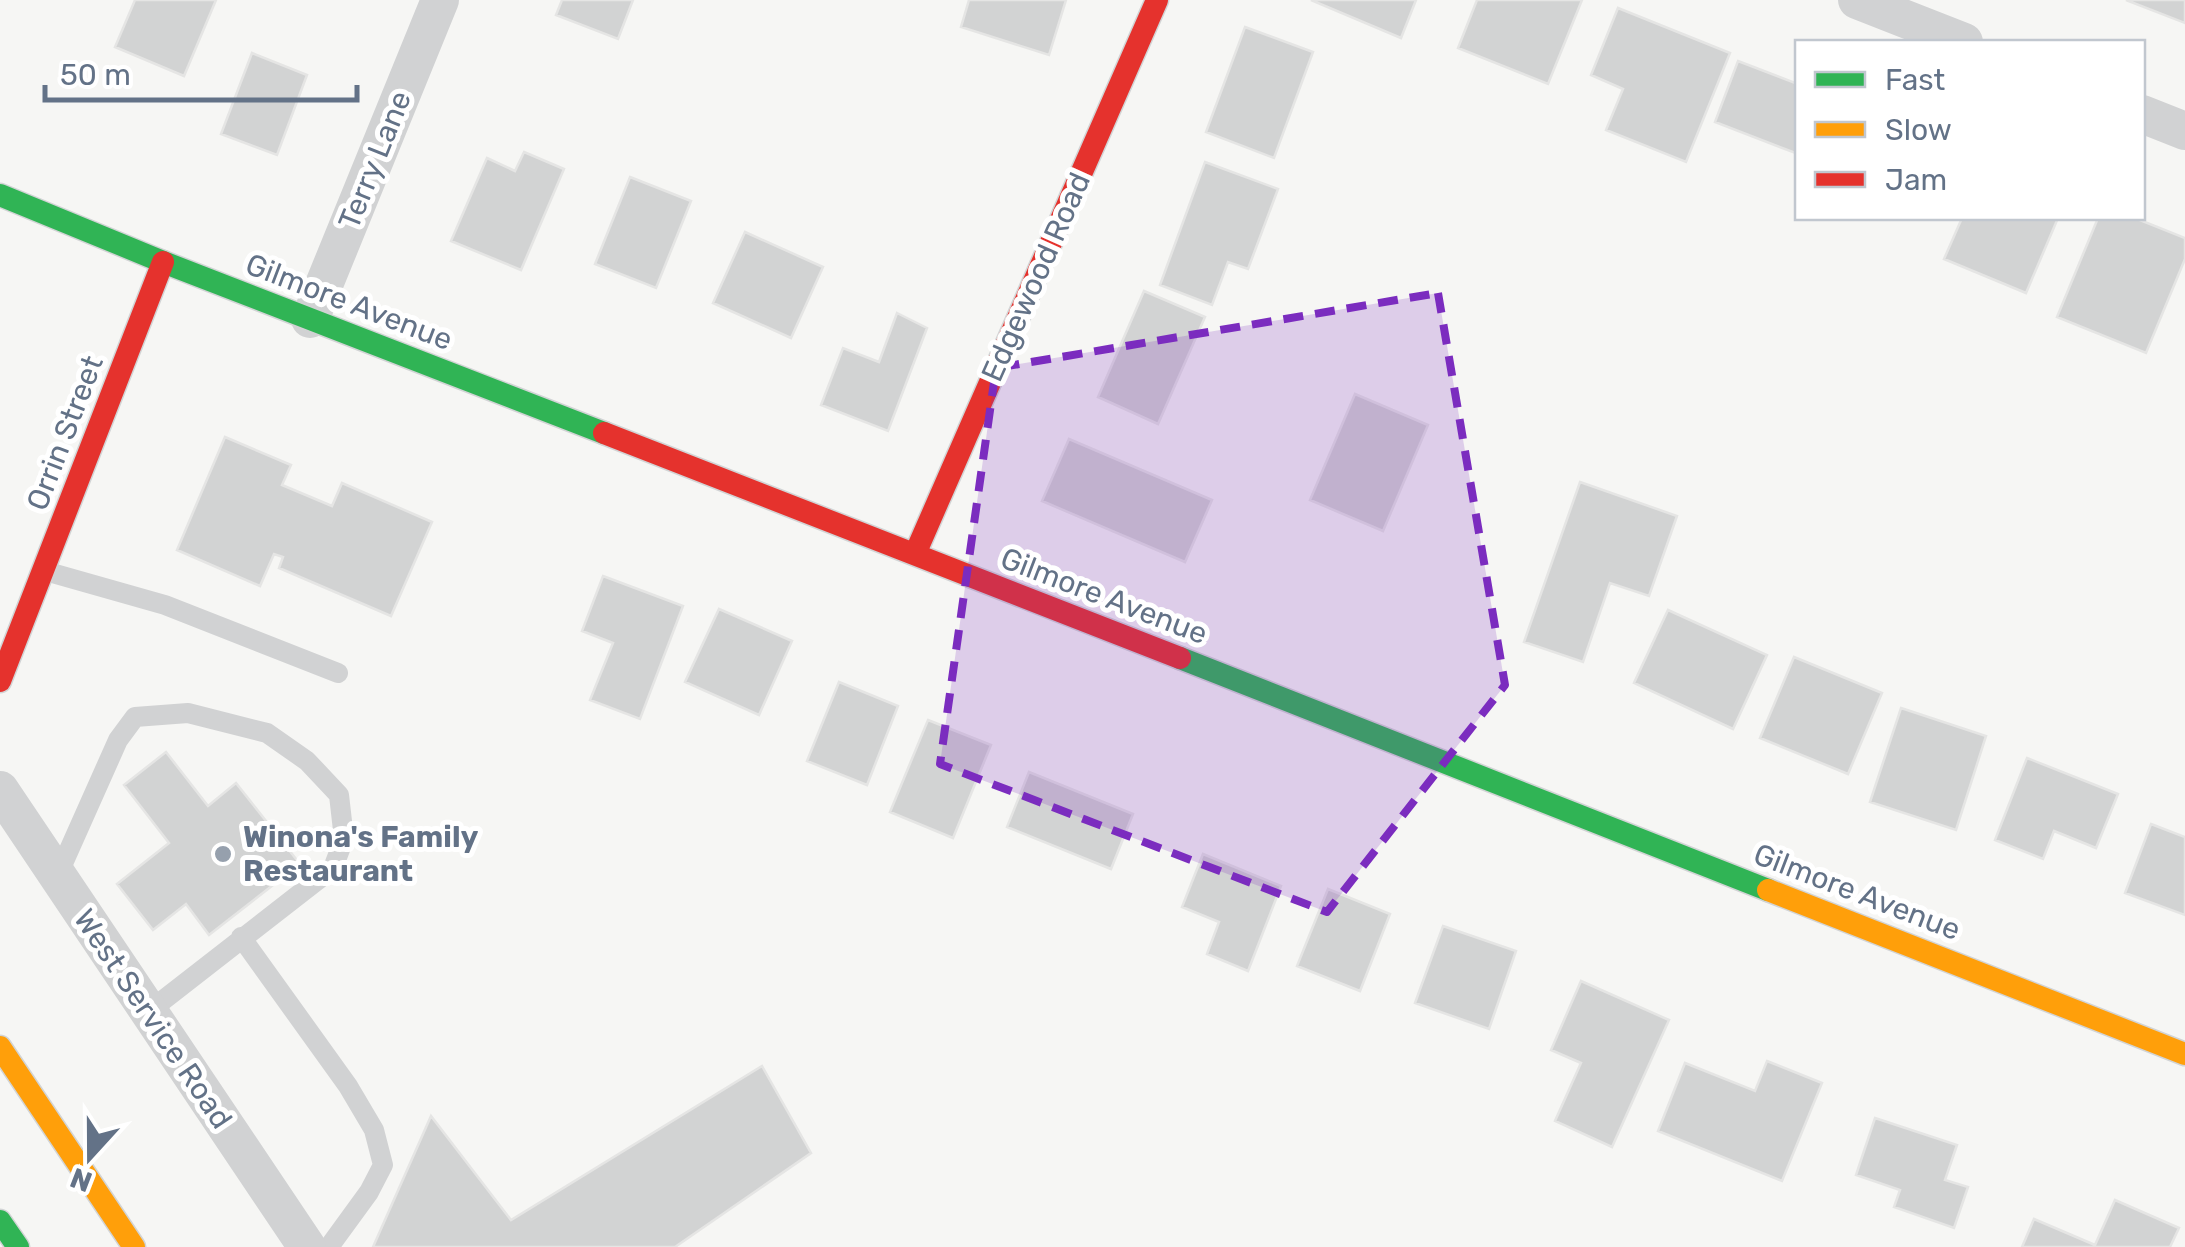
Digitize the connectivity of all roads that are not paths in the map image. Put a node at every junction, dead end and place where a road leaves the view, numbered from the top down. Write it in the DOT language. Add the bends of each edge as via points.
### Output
graph roads {
  1 [pos="440,0"];
  2 [pos="1157,0"];
  3 [pos="1857,0"];
  4 [pos="1959,40"];
  5 [pos="2145,115"];
  6 [pos="2185,130"];
  7 [pos="0,195"];
  8 [pos="163,262"];
  9 [pos="310,319"];
  10 [pos="915,554"];
  11 [pos="44,570"];
  12 [pos="338,673"];
  13 [pos="0,680"];
  14 [pos="0,790"];
  15 [pos="58,876"];
  16 [pos="241,937"];
  17 [pos="148,1012"];
  18 [pos="0,1048"];
  19 [pos="2185,1054"];
  20 [pos="0,1220"];
  21 [pos="18,1247"];
  22 [pos="134,1247"];
  23 [pos="307,1247"];
  24 [pos="329,1247"];
  1 -- 9 [label="street, Terry Lane"];
  2 -- 10 [label="main road, Edgewood Road"];
  3 -- 4 [label="street"];
  5 -- 6 [label="street"];
  7 -- 8 [label="main road, Gilmore Avenue"];
  8 -- 9 [label="main road, Gilmore Avenue"];
  8 -- 11 [label="main road, Orrin Street"];
  9 -- 10 [label="main road, Gilmore Avenue"];
  10 -- 19 [label="main road, Gilmore Avenue"];
  11 -- 12 [label="lane" via="165,605"];
  11 -- 13 [label="main road, Orrin Street"];
  14 -- 15 [label="street, West Service Road"];
  15 -- 16 [label="lane" via="118,740 135,717 188,713 268,733 339,794 344,839 333,868"];
  15 -- 17 [label="street, West Service Road"];
  16 -- 17 [label="lane"];
  16 -- 24 [label="lane" via="374,1130 383,1165"];
  17 -- 23 [label="street, West Service Road"];
  18 -- 22 [label="main road"];
  20 -- 21 [label="main road"];
}
